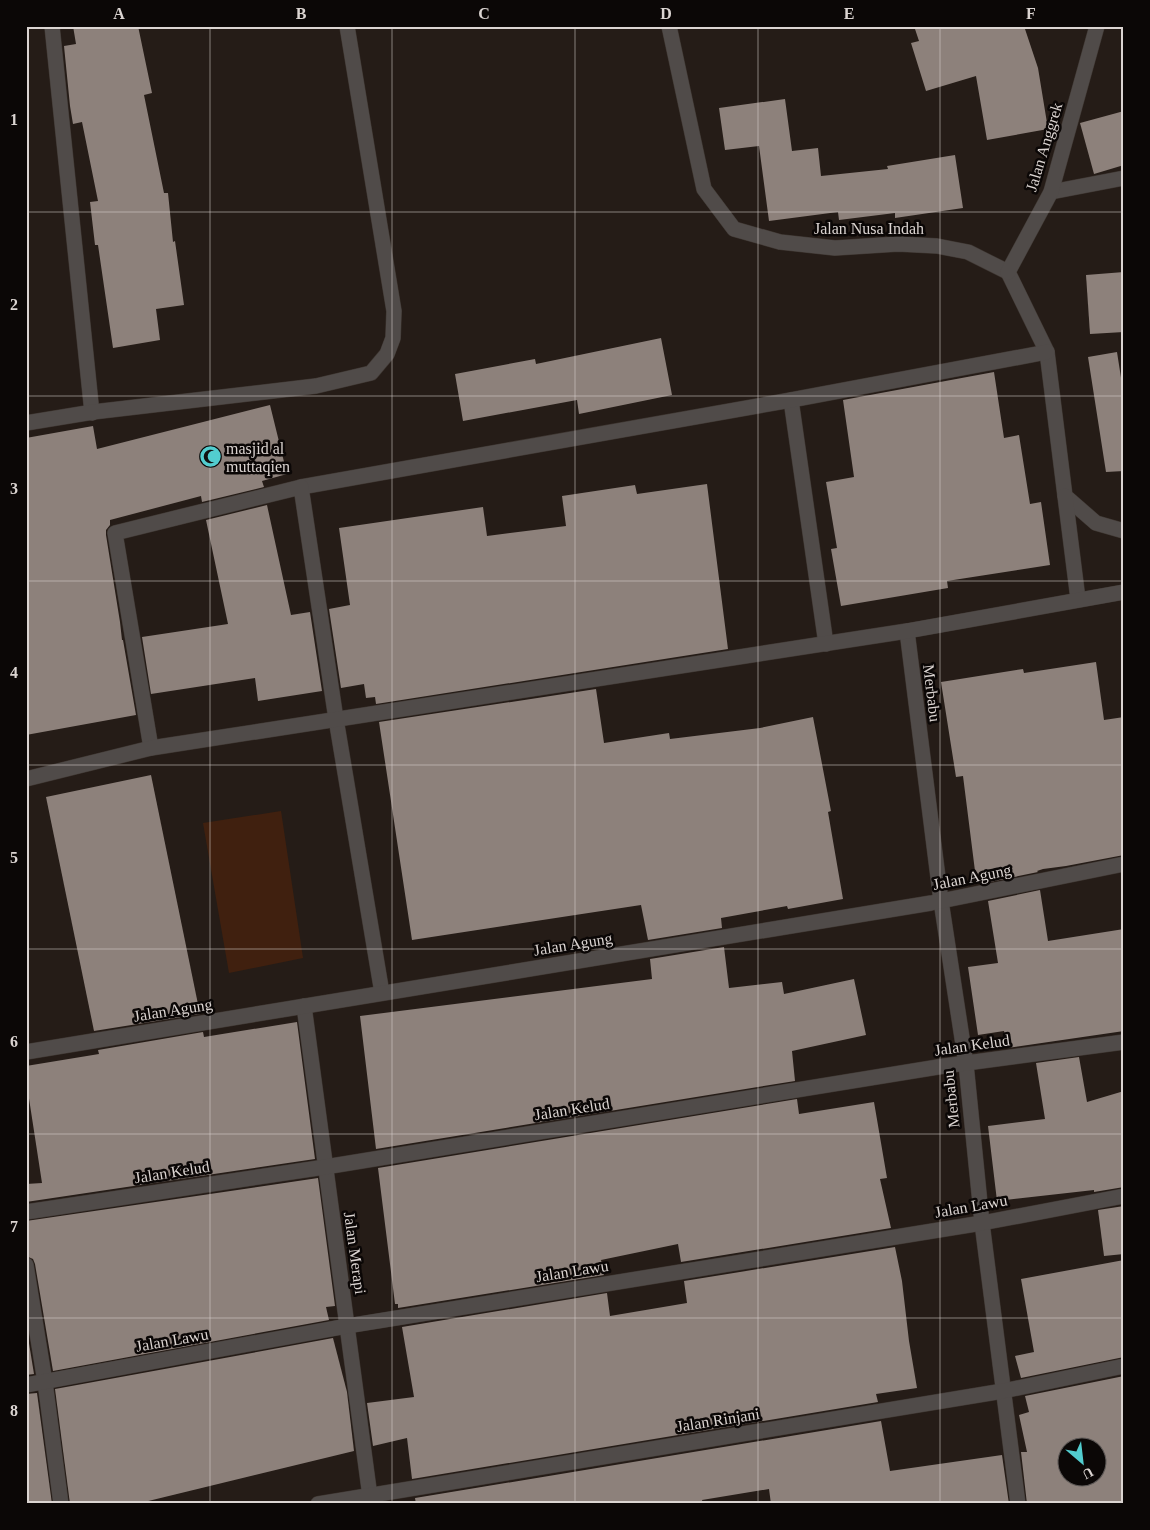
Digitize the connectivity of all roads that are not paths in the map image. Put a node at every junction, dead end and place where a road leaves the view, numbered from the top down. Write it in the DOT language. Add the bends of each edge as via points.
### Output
graph roads {
  1 [pos="52,26"];
  2 [pos="347,26"];
  3 [pos="670,26"];
  4 [pos="1097,26"];
  5 [pos="1124,178"];
  6 [pos="1051,192"];
  7 [pos="1008,272"];
  8 [pos="1048,352"];
  9 [pos="791,400"];
  10 [pos="92,413"];
  11 [pos="26,423"];
  12 [pos="301,487"];
  13 [pos="1065,496"];
  14 [pos="1124,531"];
  15 [pos="1124,592"];
  16 [pos="1078,599"];
  17 [pos="907,631"];
  18 [pos="826,644"];
  19 [pos="336,719"];
  20 [pos="151,748"];
  21 [pos="26,779"];
  22 [pos="1124,864"];
  23 [pos="941,901"];
  24 [pos="382,994"];
  25 [pos="304,1006"];
  26 [pos="1124,1042"];
  27 [pos="26,1052"];
  28 [pos="966,1064"];
  29 [pos="325,1166"];
  30 [pos="1124,1196"];
  31 [pos="26,1212"];
  32 [pos="982,1223"];
  33 [pos="26,1265"];
  34 [pos="347,1326"];
  35 [pos="1124,1366"];
  36 [pos="45,1382"];
  37 [pos="26,1385"];
  38 [pos="1004,1391"];
  39 [pos="371,1499"];
  40 [pos="61,1504"];
  41 [pos="318,1504"];
  42 [pos="1018,1504"];
  1 -- 10 [label="street"];
  2 -- 10 [label="street" via="394,311 393,338 387,354 371,374 316,386"];
  3 -- 7 [label="street, Jalan Nusa Indah" via="704,189 734,229 780,242 834,248 898,244 937,246 968,252"];
  4 -- 6 [label="street, Jalan Anggrek"];
  5 -- 6 [label="street"];
  6 -- 7 [label="street, Jalan Anggrek"];
  7 -- 8 [label="street"];
  8 -- 9 [label="street"];
  8 -- 13 [label="street"];
  9 -- 12 [label="street"];
  9 -- 18 [label="street"];
  10 -- 11 [label="street"];
  12 -- 19 [label="street"];
  12 -- 20 [label="street" via="115,533"];
  13 -- 14 [label="street" via="1096,523"];
  13 -- 16 [label="street"];
  15 -- 16 [label="street"];
  16 -- 17 [label="street"];
  17 -- 18 [label="street"];
  17 -- 23 [label="street, Merbabu"];
  18 -- 19 [label="street"];
  19 -- 20 [label="street"];
  19 -- 24 [label="street"];
  20 -- 21 [label="street"];
  22 -- 23 [label="street, Jalan Agung"];
  23 -- 24 [label="street, Jalan Agung"];
  23 -- 28 [label="street, Merbabu"];
  24 -- 25 [label="street, Jalan Agung"];
  25 -- 27 [label="street, Jalan Agung"];
  25 -- 29 [label="street, Jalan Merapi"];
  26 -- 28 [label="street, Jalan Kelud"];
  28 -- 29 [label="street, Jalan Kelud"];
  28 -- 32 [label="street, Merbabu"];
  29 -- 31 [label="street, Jalan Kelud"];
  29 -- 34 [label="street, Jalan Merapi"];
  30 -- 32 [label="street, Jalan Lawu"];
  32 -- 34 [label="street, Jalan Lawu"];
  32 -- 38 [label="street, Merbabu"];
  33 -- 36 [label="street"];
  34 -- 36 [label="street, Jalan Lawu"];
  34 -- 39 [label="street, Jalan Merapi"];
  35 -- 38 [label="street, Jalan Rinjani"];
  36 -- 37 [label="street, Jalan Lawu"];
  36 -- 40 [label="street"];
  38 -- 39 [label="street, Jalan Rinjani"];
  38 -- 42 [label="street, Merbabu"];
  39 -- 41 [label="street, Jalan Rinjani"];
}
